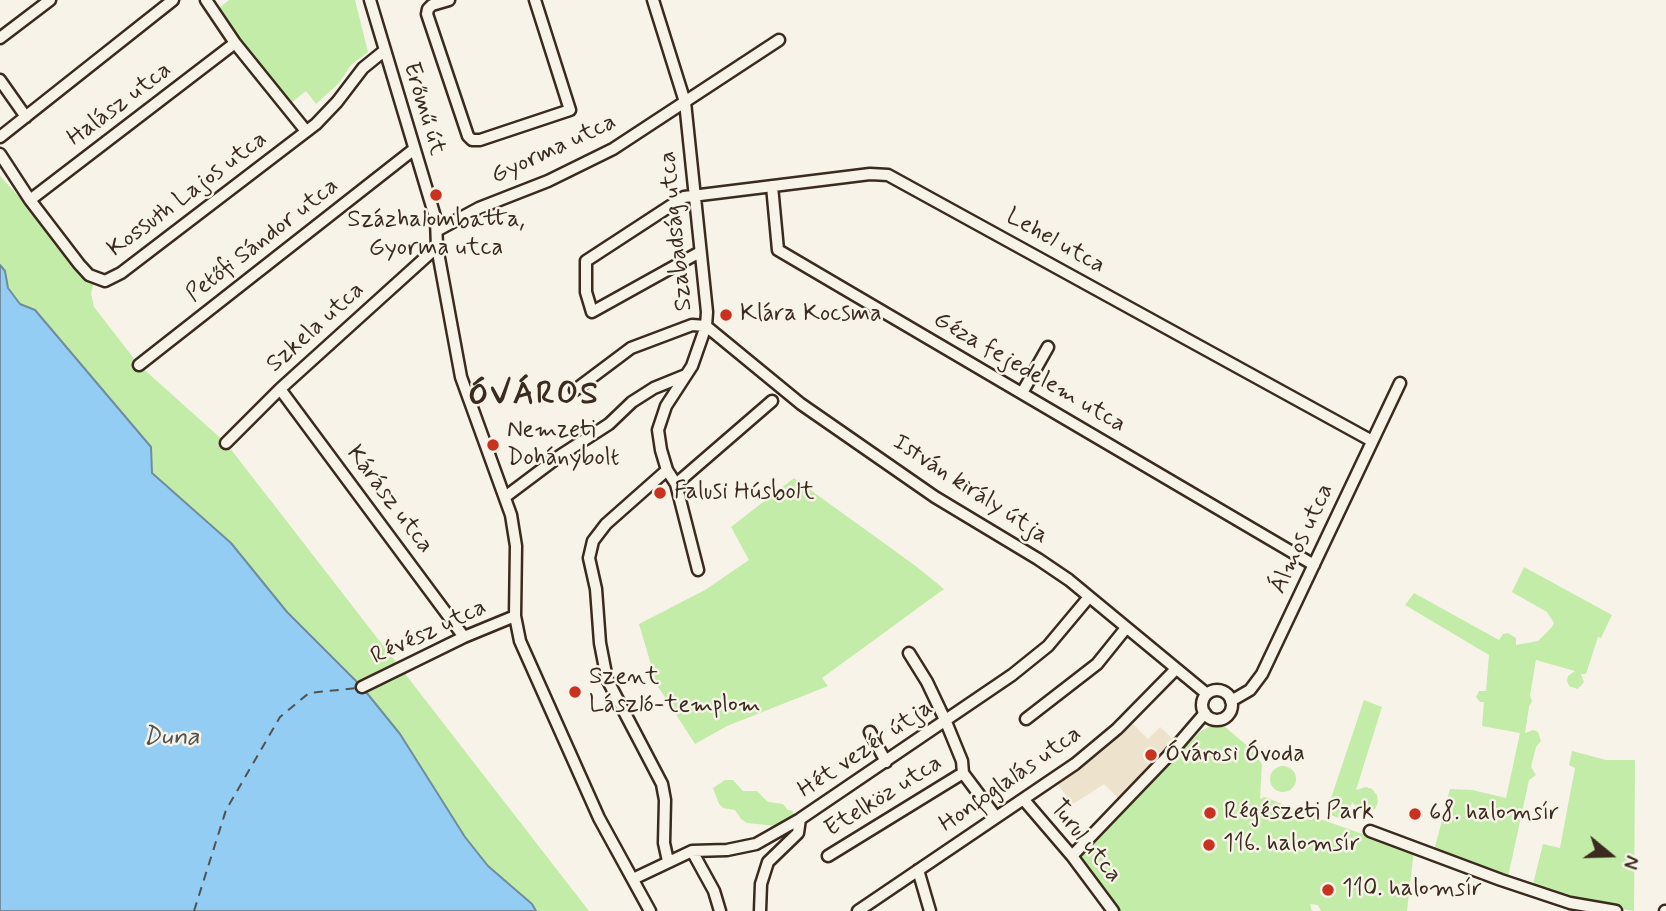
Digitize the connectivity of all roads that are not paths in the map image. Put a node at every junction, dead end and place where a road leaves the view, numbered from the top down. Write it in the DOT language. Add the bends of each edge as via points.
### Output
graph roads {
  1 [pos="50,0"];
  2 [pos="173,0"];
  3 [pos="206,0"];
  4 [pos="370,0"];
  5 [pos="449,0"];
  6 [pos="535,0"];
  7 [pos="653,0"];
  8 [pos="0,38"];
  9 [pos="779,40"];
  10 [pos="235,43"];
  11 [pos="384,51"];
  12 [pos="0,80"];
  13 [pos="685,102"];
  14 [pos="26,117"];
  15 [pos="306,131"];
  16 [pos="0,137"];
  17 [pos="413,150"];
  18 [pos="0,154"];
  19 [pos="772,186"];
  20 [pos="695,195"];
  21 [pos="30,200"];
  22 [pos="438,230"];
  23 [pos="437,247"];
  24 [pos="700,252"];
  25 [pos="706,326"];
  26 [pos="1048,347"];
  27 [pos="139,365"];
  28 [pos="686,375"];
  29 [pos="1401,383"];
  30 [pos="280,389"];
  31 [pos="575,390"];
  32 [pos="1022,393"];
  33 [pos="772,401"];
  34 [pos="1372,441"];
  35 [pos="226,443"];
  36 [pos="667,470"];
  37 [pos="676,484"];
  38 [pos="505,497"];
  39 [pos="1314,565"];
  40 [pos="698,570"];
  41 [pos="1089,597"];
  42 [pos="515,616"];
  43 [pos="1126,628"];
  44 [pos="464,637"];
  45 [pos="909,653"];
  46 [pos="1176,669"];
  47 [pos="362,687"];
  48 [pos="1207,694"];
  49 [pos="1231,701"];
  50 [pos="1205,713"];
  51 [pos="1026,719"];
  52 [pos="946,722"];
  53 [pos="870,732"];
  54 [pos="886,762"];
  55 [pos="963,773"];
  56 [pos="1024,800"];
  57 [pos="996,817"];
  58 [pos="800,819"];
  59 [pos="1370,831"];
  60 [pos="692,851"];
  61 [pos="828,856"];
  62 [pos="1072,856"];
  63 [pos="668,861"];
  64 [pos="918,870"];
  65 [pos="634,879"];
  66 [pos="650,911"];
  67 [pos="720,911"];
  68 [pos="760,911"];
  69 [pos="858,911"];
  70 [pos="930,911"];
  71 [pos="1113,911"];
  72 [pos="1616,911"];
  1 -- 8 [label="street"];
  2 -- 14 [label="street"];
  3 -- 10 [label="street"];
  4 -- 11 [label="street, Erőmű út"];
  5 -- 6 [label="street" via="432,5 427,14 468,136 480,140 570,110"];
  7 -- 13 [label="street, Szabadság utca"];
  9 -- 13 [label="street, Gyorma utca"];
  10 -- 15 [label="street"];
  10 -- 21 [label="street, Halász utca"];
  11 -- 15 [label="street, Kossuth Lajos utca"];
  11 -- 17 [label="street, Erőmű út"];
  12 -- 14 [label="street"];
  13 -- 20 [label="street, Szabadság utca"];
  13 -- 22 [label="street, Gyorma utca" via="583,165"];
  14 -- 16 [label="street"];
  15 -- 21 [label="street, Kossuth Lajos utca" via="105,281 89,275"];
  17 -- 22 [label="street, Erőmű út"];
  17 -- 27 [label="street, Petőfi Sándor utca"];
  18 -- 21 [label="street, Kossuth Lajos utca"];
  19 -- 20 [label="street, Lehel utca"];
  19 -- 32 [label="street, Géza fejedelem utca" via="778,250"];
  19 -- 34 [label="street, Lehel utca" via="888,175"];
  20 -- 24 [label="street, Szabadság utca"];
  20 -- 24 [label="street, Lehel utca" via="684,197 586,261 586,292 592,312"];
  22 -- 23 [label="street"];
  23 -- 30 [label="street, Szkela utca"];
  23 -- 38 [label="street" via="461,377"];
  24 -- 25 [label="street, Szabadság utca"];
  25 -- 28 [label="street, Szabadság utca"];
  25 -- 31 [label="street" via="692,326 631,348"];
  25 -- 41 [label="street, István király útja" via="801,404"];
  26 -- 32 [label="street"];
  28 -- 36 [label="street, Szabadság utca" via="659,423 658,439"];
  28 -- 38 [label="street" via="632,402 609,424"];
  29 -- 34 [label="street, Álmos utca"];
  30 -- 35 [label="street, Szkela utca"];
  30 -- 44 [label="street, Kárász utca"];
  32 -- 39 [label="street, Géza fejedelem utca"];
  33 -- 37 [label="street"];
  34 -- 39 [label="street, Álmos utca"];
  36 -- 37 [label="street, Szabadság utca"];
  36 -- 63 [label="street" via="606,524 593,541 589,558 607,679 662,784"];
  37 -- 40 [label="street, Szabadság utca"];
  38 -- 42 [label="street" via="515,538"];
  39 -- 49 [label="street, Álmos utca" via="1262,674 1250,690"];
  41 -- 43 [label="street, István király útja"];
  41 -- 52 [label="street, Hét vezér útja" via="1034,658"];
  42 -- 44 [label="street, Révész utca"];
  42 -- 65 [label="street" via="520,641 568,750"];
  43 -- 46 [label="street, István király útja"];
  43 -- 51 [label="street" via="1097,664"];
  44 -- 47 [label="street, Révész utca"];
  45 -- 52 [label="street"];
  46 -- 48 [label="street, István király útja"];
  46 -- 56 [label="street, Honfoglalás utca" via="1096,748"];
  48 -- 49 [label="street" via="1220,690"];
  48 -- 50 [label="street" via="1202,705"];
  49 -- 50 [label="street" via="1225,717 1212,719"];
  50 -- 62 [label="street"];
  52 -- 54 [label="street, Hét vezér útja"];
  52 -- 55 [label="street"];
  53 -- 54 [label="street"];
  54 -- 58 [label="street, Hét vezér útja"];
  55 -- 57 [label="street"];
  55 -- 61 [label="street, Etelköz utca"];
  56 -- 57 [label="street, Honfoglalás utca"];
  56 -- 62 [label="street, Turul utca"];
  57 -- 64 [label="street, Honfoglalás utca"];
  58 -- 60 [label="street, Hét vezér útja" via="756,844"];
  58 -- 68 [label="street" via="798,833 768,862"];
  59 -- 72 [label="street" via="1501,880"];
  60 -- 63 [label="street, Hét vezér útja"];
  60 -- 67 [label="street"];
  62 -- 71 [label="street, Turul utca"];
  63 -- 65 [label="street, Hét vezér útja"];
  64 -- 69 [label="street, Honfoglalás utca"];
  64 -- 70 [label="street"];
  65 -- 66 [label="street"];
}
